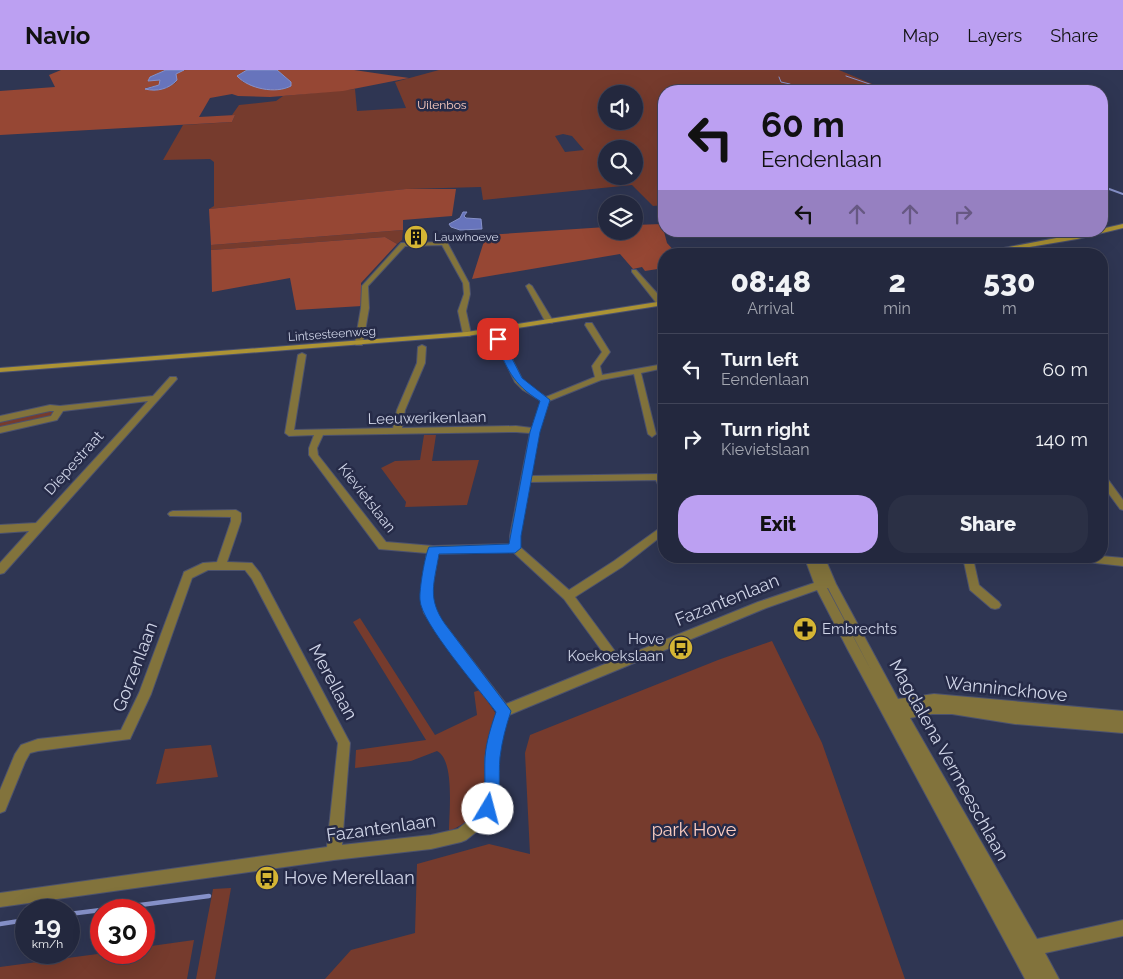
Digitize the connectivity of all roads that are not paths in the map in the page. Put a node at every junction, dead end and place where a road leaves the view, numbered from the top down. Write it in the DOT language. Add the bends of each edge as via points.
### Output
graph roads {
  1 [pos="1123,226"];
  2 [pos="1108,230"];
  3 [pos="1078,237"];
  4 [pos="1011,248"];
  5 [pos="634,271"];
  6 [pos="529,286"];
  7 [pos="658,298"];
  8 [pos="658,304"];
  9 [pos="549,321"];
  10 [pos="589,325"];
  11 [pos="468,334"];
  12 [pos="498,339"];
  13 [pos="359,343"];
  14 [pos="422,347"];
  15 [pos="302,355"];
  16 [pos="658,367"];
  17 [pos="0,370"];
  18 [pos="637,371"];
  19 [pos="600,378"];
  20 [pos="173,379"];
  21 [pos="154,398"];
  22 [pos="545,400"];
  23 [pos="60,409"];
  24 [pos="0,419"];
  25 [pos="0,430"];
  26 [pos="397,432"];
  27 [pos="535,432"];
  28 [pos="319,434"];
  29 [pos="652,434"];
  30 [pos="658,477"];
  31 [pos="528,479"];
  32 [pos="1108,486"];
  33 [pos="1123,507"];
  34 [pos="173,514"];
  35 [pos="37,527"];
  36 [pos="0,529"];
  37 [pos="658,533"];
  38 [pos="515,548"];
  39 [pos="433,550"];
  40 [pos="1108,560"];
  41 [pos="1123,562"];
  42 [pos="813,563"];
  43 [pos="821,563"];
  44 [pos="969,563"];
  45 [pos="221,565"];
  46 [pos="0,570"];
  47 [pos="826,585"];
  48 [pos="568,596"];
  49 [pos="994,604"];
  50 [pos="617,663"];
  51 [pos="893,710"];
  52 [pos="504,711"];
  53 [pos="1123,717"];
  54 [pos="1123,727"];
  55 [pos="0,806"];
  56 [pos="334,853"];
  57 [pos="0,900"];
  58 [pos="1123,928"];
  59 [pos="1027,950"];
  60 [pos="1034,979"];
  61 [pos="1051,979"];
  1 -- 2 [label="street"];
  3 -- 4 [label="street"];
  5 -- 7 [label="street"];
  6 -- 9 [label="street"];
  8 -- 9 [label="street, Lintsesteenweg"];
  9 -- 11 [label="street, Lintsesteenweg"];
  10 -- 19 [label="street" via="606,352 596,366"];
  11 -- 13 [label="street, Lintsesteenweg"];
  11 -- 13 [label="street" via="462,311 467,294 466,283 445,243 403,244 365,286"];
  12 -- 22 [label="street" via="518,380"];
  13 -- 17 [label="street, Lintsesteenweg"];
  14 -- 26 [label="street" via="421,363 400,410"];
  15 -- 28 [label="street, Leeuwerikenlaan" via="288,429 296,434"];
  16 -- 18 [label="street"];
  18 -- 19 [label="street"];
  18 -- 29 [label="street"];
  19 -- 22 [label="street"];
  20 -- 21 [label="street, Diepestraat"];
  21 -- 23 [label="street"];
  21 -- 35 [label="street, Diepestraat"];
  22 -- 27 [label="street"];
  23 -- 24 [label="street" via="50,408"];
  23 -- 25 [label="street" via="54,418"];
  26 -- 27 [label="street, Leeuwerikenlaan" via="516,429"];
  26 -- 28 [label="street, Leeuwerikenlaan"];
  27 -- 31 [label="street"];
  28 -- 39 [label="street, Kievietslaan" via="313,448 314,455 379,542 396,548"];
  30 -- 31 [label="street"];
  31 -- 38 [label="street"];
  32 -- 33 [label="street"];
  34 -- 45 [label="street" via="236,513"];
  35 -- 36 [label="street"];
  35 -- 46 [label="street, Diepestraat"];
  37 -- 48 [label="street" via="618,564"];
  38 -- 39 [label="street, Kievietslaan"];
  38 -- 48 [label="street"];
  39 -- 52 [label="street" via="426,595 430,613"];
  40 -- 41 [label="street"];
  42 -- 47 [label="street, Magdalena Vermeeschlaan"];
  43 -- 47 [label="street, Magdalena Vermeeschlaan"];
  44 -- 49 [label="street" via="974,587"];
  45 -- 55 [label="street, Gorzenlaan" via="200,568 188,575 145,694 125,735 26,749"];
  45 -- 56 [label="street, Merellaan" via="248,566 254,572 344,743"];
  47 -- 50 [label="street, Fazantenlaan" via="762,605"];
  47 -- 51 [label="street, Magdalena Vermeeschlaan"];
  48 -- 50 [label="street"];
  50 -- 52 [label="street, Fazantenlaan"];
  51 -- 53 [label="street, Wanninckhove" via="934,699"];
  51 -- 54 [label="street, Wanninckhove" via="952,709"];
  51 -- 59 [label="street, Magdalena Vermeeschlaan"];
  52 -- 56 [label="street, Fazantenlaan" via="494,745 492,801 479,821 461,835 432,842"];
  56 -- 57 [label="street, Fazantenlaan"];
  58 -- 59 [label="street"];
  59 -- 60 [label="street, Magdalena Vermeeschlaan"];
  59 -- 61 [label="street, Magdalena Vermeeschlaan"];
}
